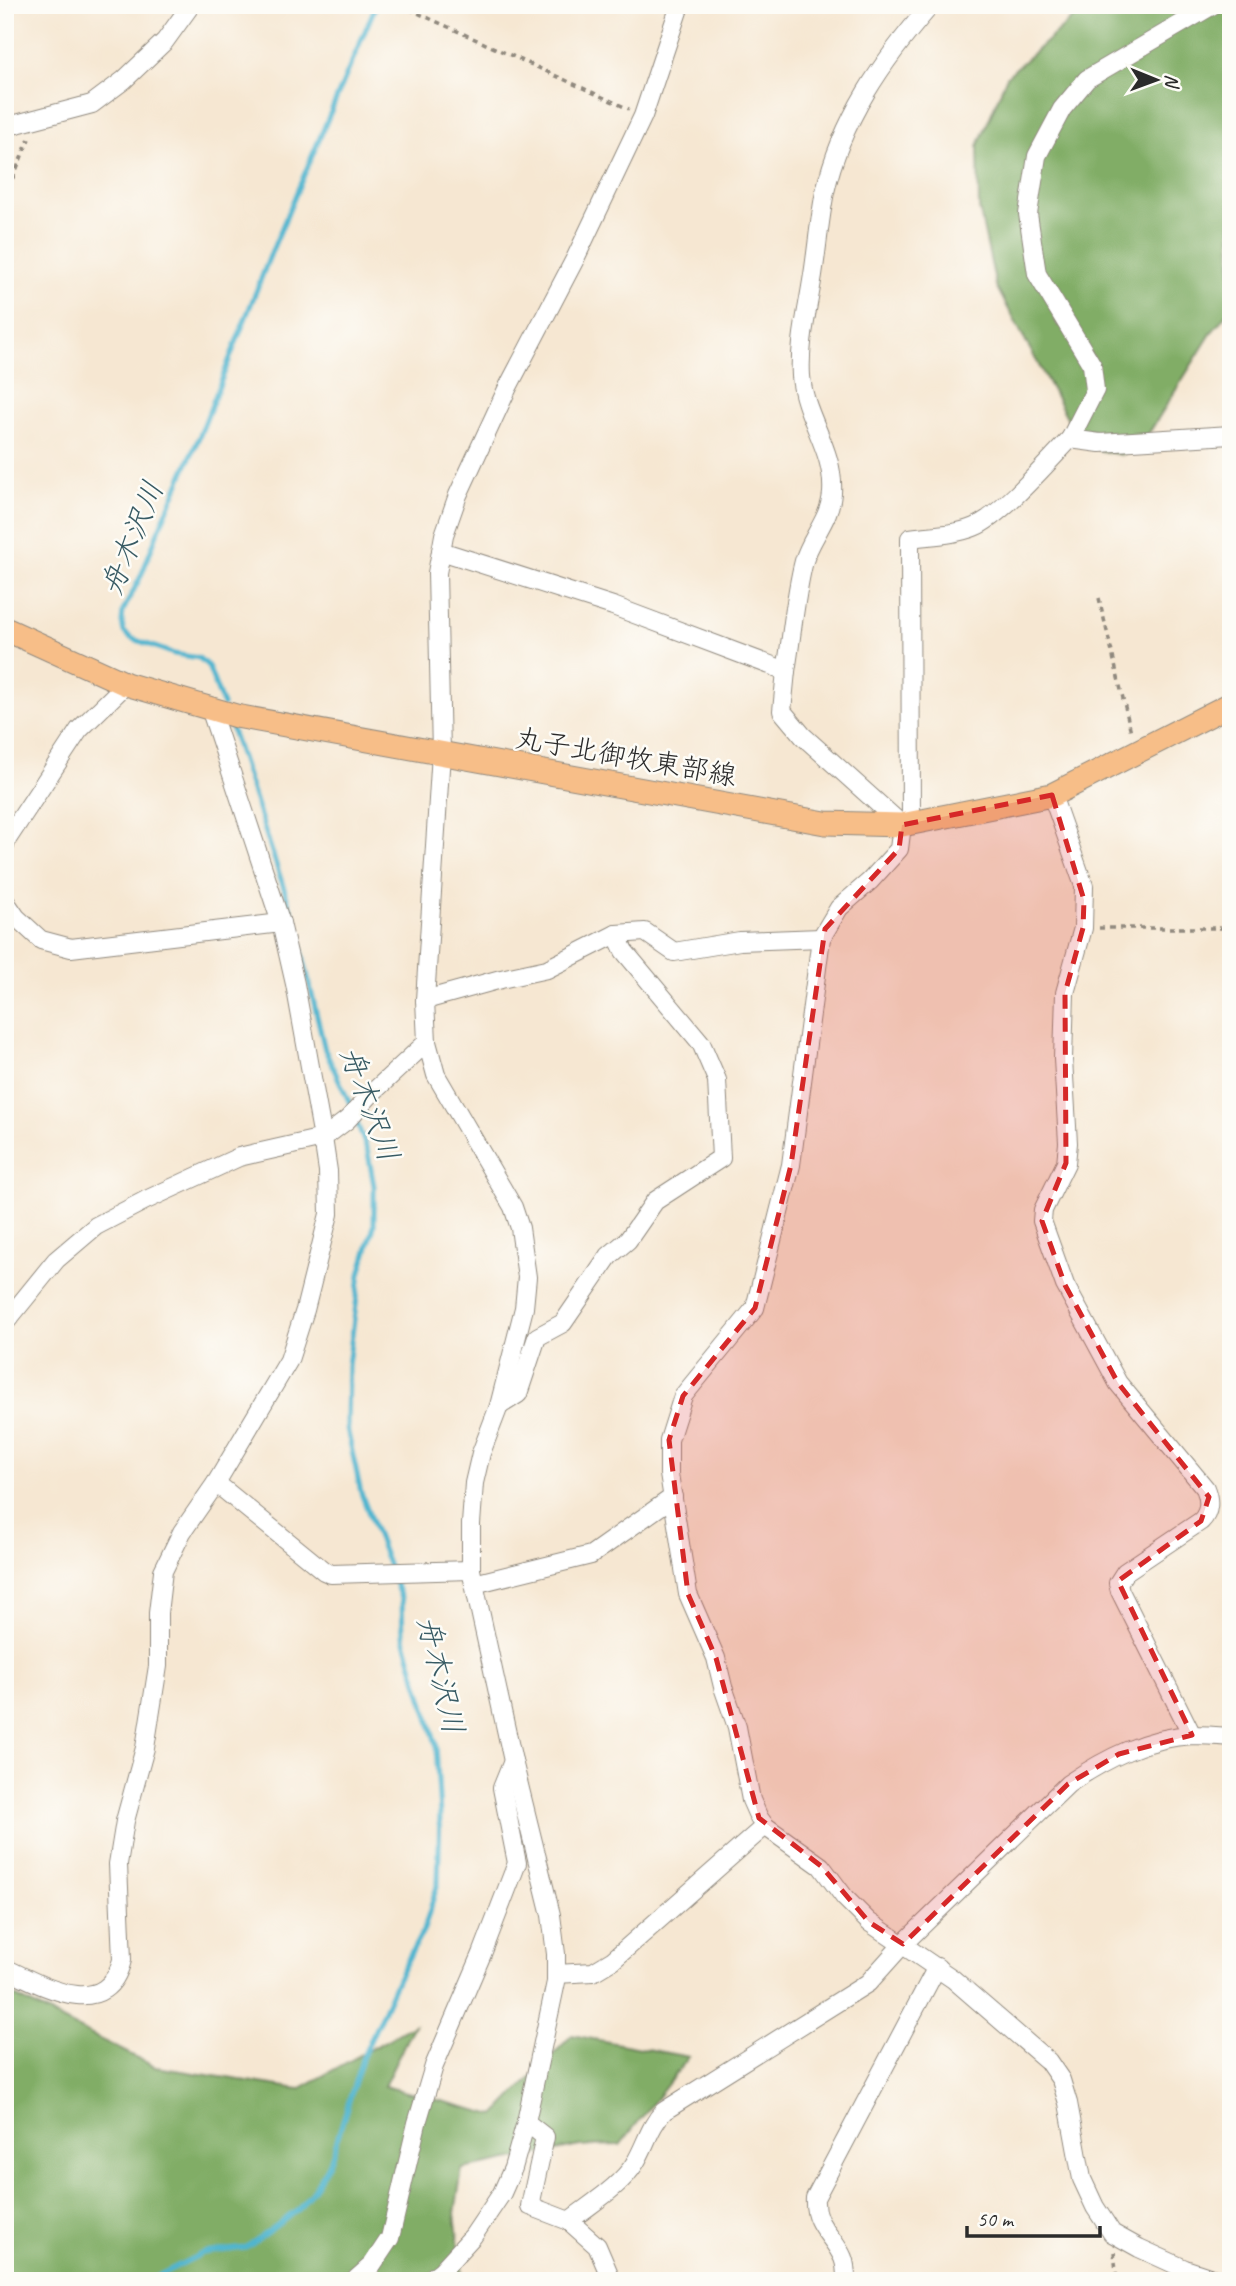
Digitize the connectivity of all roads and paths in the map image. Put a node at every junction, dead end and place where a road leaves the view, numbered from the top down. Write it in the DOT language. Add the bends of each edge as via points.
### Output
graph roads {
  1 [pos="191,5"];
  2 [pos="400,5"];
  3 [pos="680,5"];
  4 [pos="931,5"];
  5 [pos="1213,5"];
  6 [pos="643,116"];
  7 [pos="36,121"];
  8 [pos="5,127"];
  9 [pos="5,197"];
  10 [pos="1231,435"];
  11 [pos="1070,439"];
  12 [pos="441,551"];
  13 [pos="1099,598"];
  14 [pos="5,629"];
  15 [pos="786,671"];
  16 [pos="126,684"];
  17 [pos="1231,704"];
  18 [pos="210,708"];
  19 [pos="1135,752"];
  20 [pos="441,753"];
  21 [pos="1052,795"];
  22 [pos="907,825"];
  23 [pos="5,846"];
  24 [pos="5,901"];
  25 [pos="281,923"];
  26 [pos="1083,928"];
  27 [pos="1231,928"];
  28 [pos="616,934"];
  29 [pos="821,938"];
  30 [pos="425,1000"];
  31 [pos="428,1042"];
  32 [pos="323,1138"];
  33 [pos="5,1323"];
  34 [pos="499,1406"];
  35 [pos="216,1483"];
  36 [pos="673,1497"];
  37 [pos="473,1577"];
  38 [pos="1192,1735"];
  39 [pos="1231,1737"];
  40 [pos="513,1761"];
  41 [pos="765,1826"];
  42 [pos="903,1944"];
  43 [pos="937,1967"];
  44 [pos="5,1968"];
  45 [pos="556,1974"];
  46 [pos="526,2122"];
  47 [pos="569,2221"];
  48 [pos="1112,2233"];
  49 [pos="354,2281"];
  50 [pos="428,2281"];
  51 [pos="612,2281"];
  52 [pos="846,2281"];
  53 [pos="1117,2281"];
  54 [pos="1221,2281"];
  1 -- 7 [label="street" via="165,41 92,104"];
  2 -- 6 [label="path"];
  3 -- 6 [label="street"];
  4 -- 15 [label="street" via="862,95 836,151 825,193 801,336 801,377 824,442 832,493 828,513 804,560"];
  5 -- 11 [label="street" via="1087,79 1062,109 1037,156 1028,214 1037,274 1092,365 1094,390"];
  6 -- 12 [label="street" via="508,387 458,495"];
  7 -- 8 [label="street"];
  7 -- 9 [label="path"];
  10 -- 11 [label="street" via="1100,443"];
  11 -- 22 [label="street" via="978,526 910,538"];
  12 -- 15 [label="street" via="613,606"];
  12 -- 20 [label="street" via="436,573"];
  13 -- 19 [label="path"];
  14 -- 16 [label="main road, 丸子北御牧東部線"];
  15 -- 22 [label="street" via="782,711 803,736"];
  16 -- 18 [label="main road, 丸子北御牧東部線"];
  16 -- 23 [label="street" via="79,730"];
  17 -- 19 [label="main road, 丸子北御牧東部線"];
  18 -- 20 [label="main road, 丸子北御牧東部線"];
  18 -- 25 [label="street"];
  19 -- 21 [label="main road, 丸子北御牧東部線"];
  20 -- 22 [label="main road, 丸子北御牧東部線" via="825,823"];
  20 -- 30 [label="street"];
  21 -- 22 [label="main road, 丸子北御牧東部線"];
  21 -- 26 [label="street" via="1084,886"];
  22 -- 29 [label="street" via="899,849 839,908"];
  24 -- 25 [label="street" via="41,940 71,948"];
  25 -- 32 [label="street"];
  26 -- 27 [label="path"];
  26 -- 38 [label="street" via="1065,993 1066,1163 1042,1221 1065,1285 1118,1383 1209,1497 1201,1521 1125,1572 1118,1583"];
  28 -- 29 [label="street" via="645,932 674,951 740,941"];
  28 -- 30 [label="street" via="547,969"];
  28 -- 34 [label="street" via="624,951 701,1043 717,1080 721,1158 655,1201 628,1240 609,1256 563,1323 537,1337 518,1394"];
  29 -- 36 [label="street" via="790,1166 755,1308 683,1396 669,1440"];
  30 -- 31 [label="street"];
  31 -- 32 [label="street"];
  31 -- 34 [label="street" via="436,1075 500,1183 520,1228 527,1277 524,1308"];
  32 -- 33 [label="street" via="239,1157 96,1226 56,1260"];
  32 -- 35 [label="street" via="329,1214 305,1310 289,1360"];
  34 -- 37 [label="street" via="474,1483"];
  35 -- 37 [label="street" via="331,1574"];
  35 -- 44 [label="street" via="182,1532 163,1571 158,1666 118,1864 122,1960 118,1973 104,1991 87,1996 68,1994"];
  36 -- 37 [label="street" via="591,1555"];
  36 -- 41 [label="street" via="688,1594 716,1658 737,1727 751,1800"];
  37 -- 40 [label="street"];
  38 -- 39 [label="street"];
  38 -- 42 [label="street" via="1119,1754 1068,1784"];
  40 -- 45 [label="street" via="551,1915"];
  40 -- 49 [label="street" via="502,1788 517,1863 434,2066 390,2238 372,2266"];
  41 -- 42 [label="street" via="821,1866 869,1922"];
  41 -- 45 [label="street" via="613,1960 593,1972"];
  42 -- 43 [label="street"];
  42 -- 47 [label="street" via="868,1983 664,2110 622,2180"];
  43 -- 48 [label="street" via="1048,2061 1061,2080 1082,2179"];
  43 -- 52 [label="street" via="815,2198 819,2221 844,2259"];
  45 -- 46 [label="street"];
  46 -- 47 [label="street" via="545,2137 530,2206"];
  46 -- 50 [label="street" via="502,2193 473,2236"];
  47 -- 51 [label="street" via="597,2246"];
  48 -- 53 [label="path"];
  48 -- 54 [label="street" via="1185,2269"];
}
